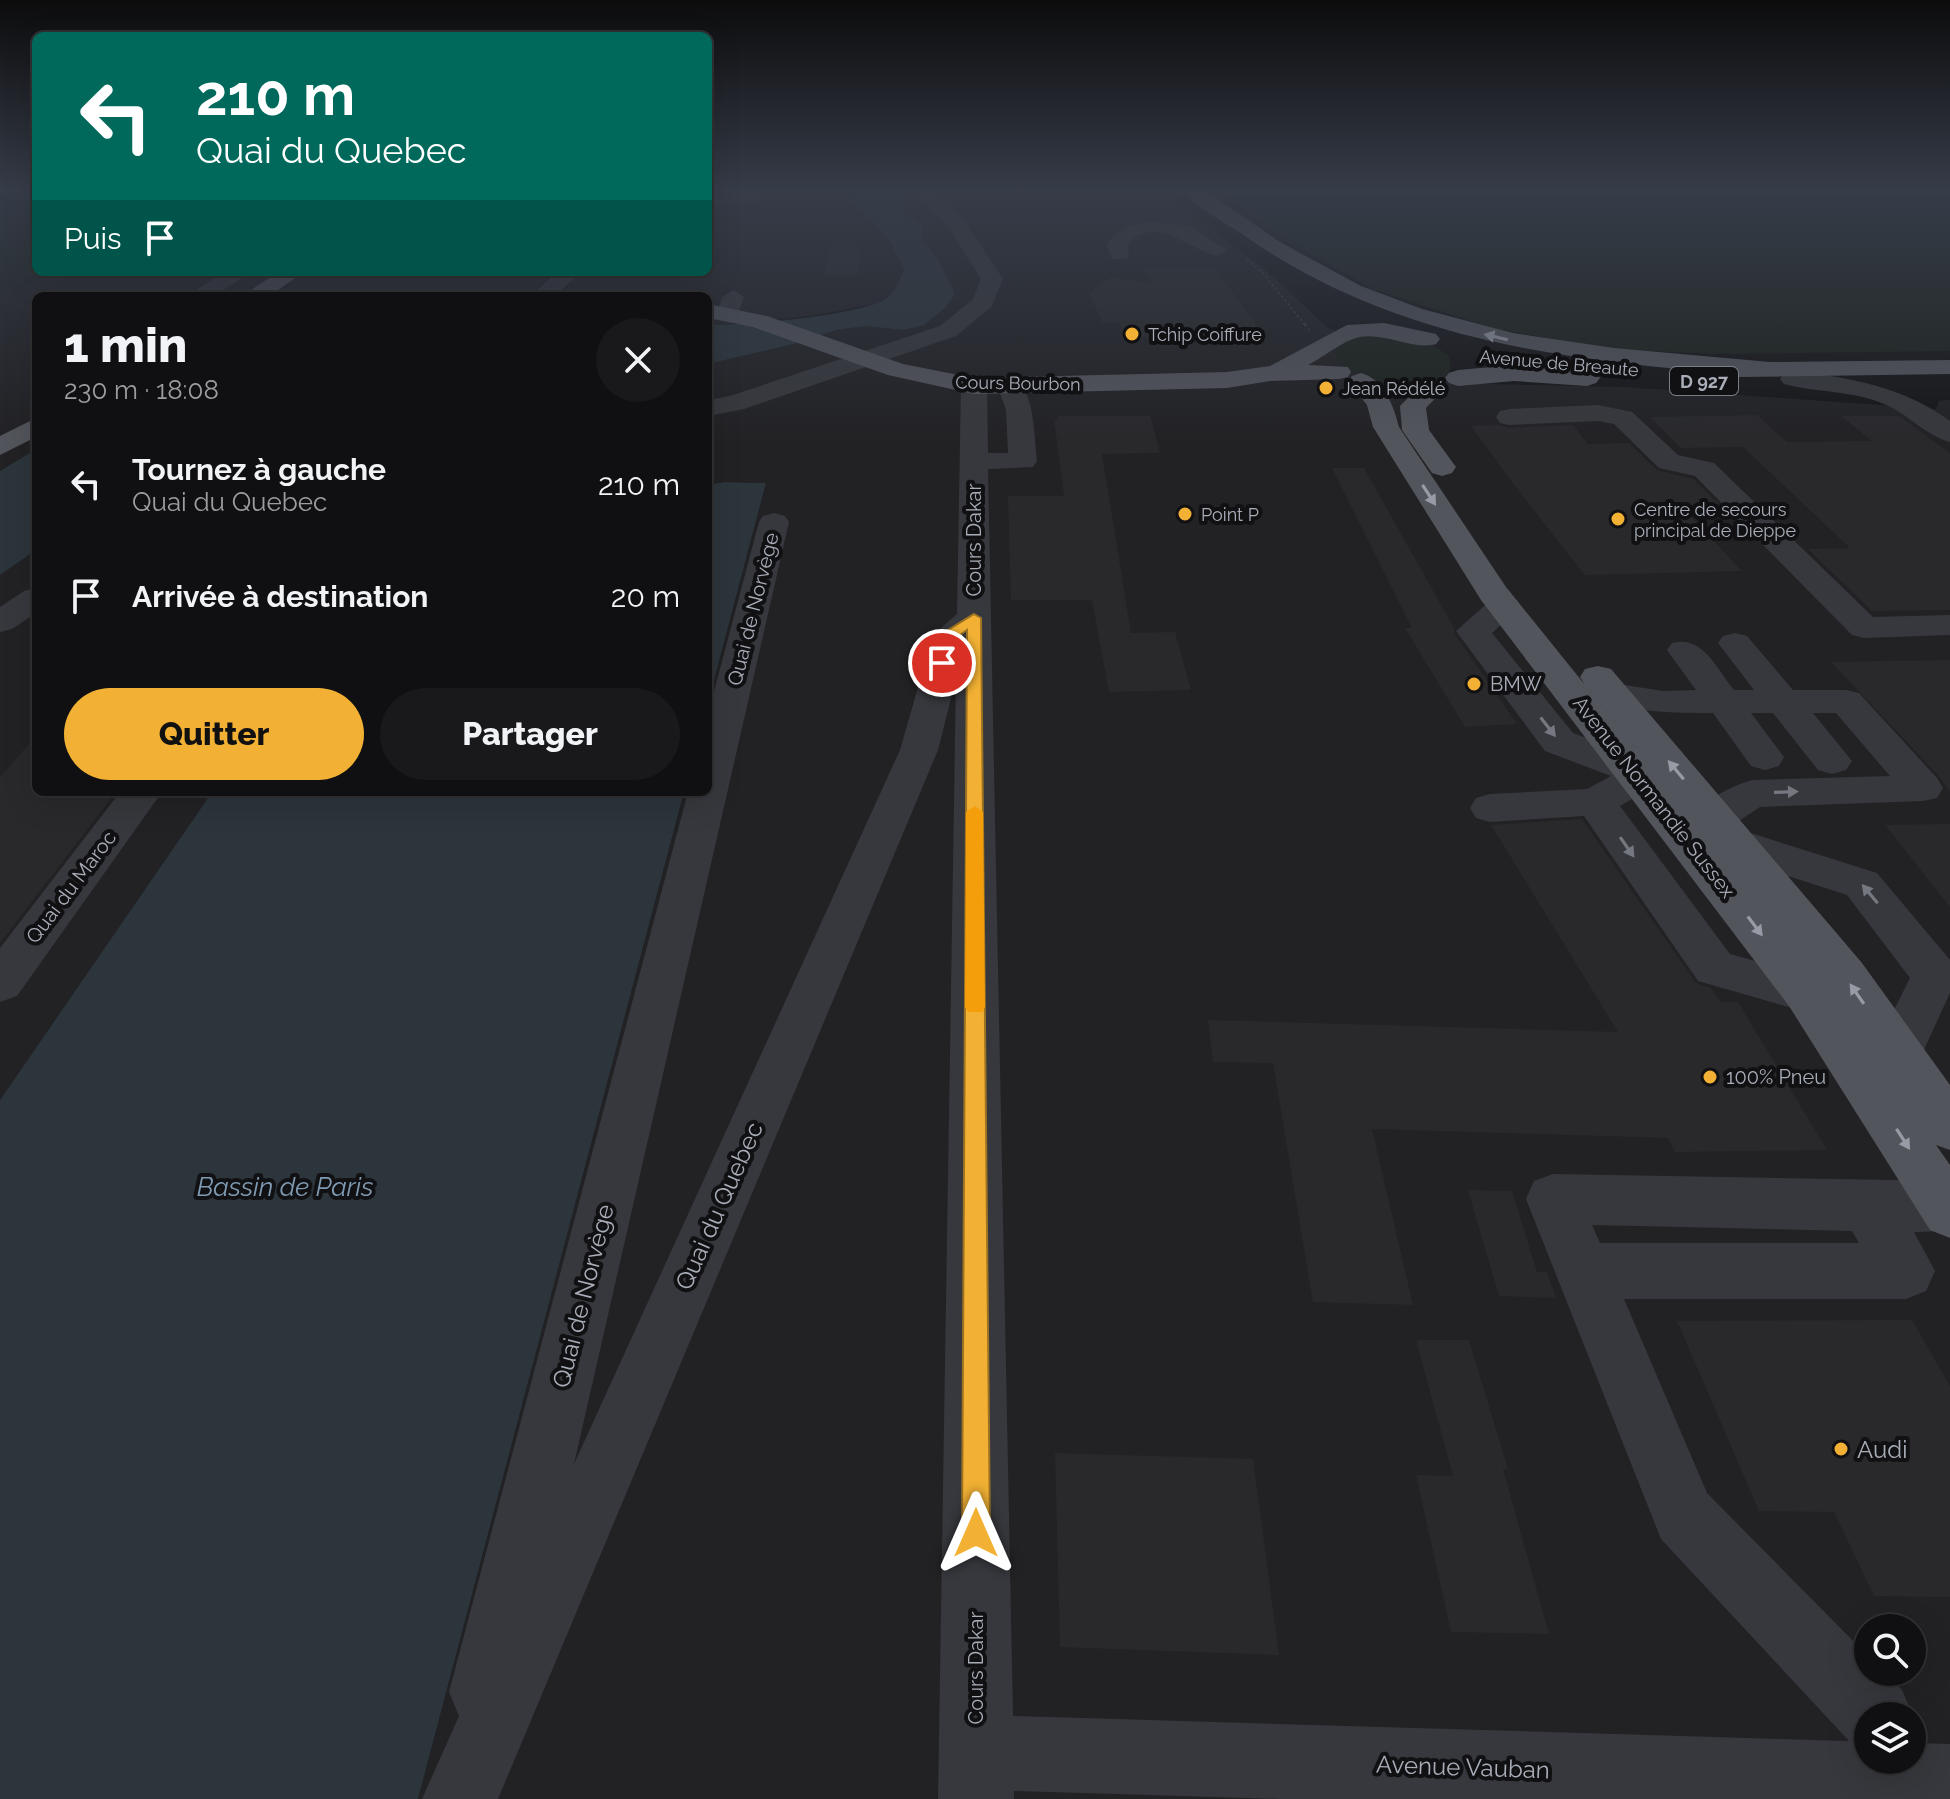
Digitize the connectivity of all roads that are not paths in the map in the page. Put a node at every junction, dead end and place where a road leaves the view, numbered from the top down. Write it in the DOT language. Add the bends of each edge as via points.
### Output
graph roads {
  1 [pos="988,273"];
  2 [pos="1281,273"];
  3 [pos="1310,273"];
  4 [pos="1322,273"];
  5 [pos="233,276"];
  6 [pos="286,276"];
  7 [pos="565,276"];
  8 [pos="1302,288"];
  9 [pos="205,292"];
  10 [pos="260,292"];
  11 [pos="547,292"];
  12 [pos="723,307"];
  13 [pos="1405,332"];
  14 [pos="1328,333"];
  15 [pos="870,360"];
  16 [pos="1449,367"];
  17 [pos="1950,367"];
  18 [pos="1768,369"];
  19 [pos="1270,373"];
  20 [pos="1350,377"];
  21 [pos="1950,378"];
  22 [pos="1793,379"];
  23 [pos="974,386"];
  24 [pos="1015,398"];
  25 [pos="712,407"];
  26 [pos="1509,417"];
  27 [pos="32,428"];
  28 [pos="1950,434"];
  29 [pos="0,447"];
  30 [pos="973,461"];
  31 [pos="774,522"];
  32 [pos="32,601"];
  33 [pos="974,618"];
  34 [pos="0,622"];
  35 [pos="1950,625"];
  36 [pos="0,637"];
  37 [pos="32,640"];
  38 [pos="1735,643"];
  39 [pos="1684,650"];
  40 [pos="1612,694"];
  41 [pos="1783,701"];
  42 [pos="1723,702"];
  43 [pos="1765,757"];
  44 [pos="1832,761"];
  45 [pos="1637,774"];
  46 [pos="712,775"];
  47 [pos="139,796"];
  48 [pos="707,796"];
  49 [pos="1595,802"];
  50 [pos="1490,808"];
  51 [pos="1726,830"];
  52 [pos="0,983"];
  53 [pos="1806,993"];
  54 [pos="1898,1052"];
  55 [pos="1950,1127"];
  56 [pos="1867,1205"];
  57 [pos="1949,1210"];
  58 [pos="1583,1271"];
  59 [pos="1863,1702"];
  60 [pos="1934,1773"];
  61 [pos="976,1775"];
  62 [pos="459,1799"];
  1 -- 15 [label="street" via="992,279 983,302 948,331"];
  2 -- 8 [label="main road"];
  3 -- 13 [label="main road" via="1364,312"];
  18 -- 4 [label="main road, one-way" via="1583,353 1500,338 1411,314"];
  5 -- 9 [label="street"];
  6 -- 10 [label="main road"];
  7 -- 11 [label="street"];
  12 -- 15 [label="main road, Cours Bourbon"];
  13 -- 14 [label="main road, Cours Bourbon"];
  13 -- 16 [label="main road"];
  14 -- 19 [label="main road, Cours Bourbon"];
  14 -- 20 [label="main road, Avenue Normandie Sussex" via="1323,355"];
  15 -- 23 [label="main road, Cours Bourbon"];
  15 -- 25 [label="street"];
  16 -- 18 [label="main road, Avenue de Breaute / D 927" via="1515,363"];
  16 -- 20 [label="main road, Cours Bourbon" via="1389,387"];
  16 -- 22 [label="main road, Avenue de Breaute / D 927" via="1606,380"];
  16 -- 40 [label="main road, Avenue Normandie Sussex" via="1413,406 1416,430 1529,592"];
  17 -- 18 [label="main road, Avenue de Breaute / D 927"];
  19 -- 20 [label="main road, Cours Bourbon"];
  19 -- 24 [label="main road, Cours Bourbon"];
  20 -- 45 [label="main road, Avenue Normandie Sussex, one-way" via="1380,404 1398,448 1504,606"];
  21 -- 22 [label="main road, Avenue de Breaute / D 927"];
  22 -- 28 [label="street" via="1895,396"];
  23 -- 24 [label="main road, Cours Bourbon"];
  23 -- 30 [label="street, Cours Dakar"];
  24 -- 30 [label="street" via="1023,461"];
  26 -- 35 [label="street" via="1598,413 1623,418 1669,462 1704,469 1864,628"];
  27 -- 29 [label="main road"];
  30 -- 33 [label="street, Cours Dakar"];
  31 -- 46 [label="street, Quai de Norvège"];
  32 -- 34 [label="street"];
  33 -- 61 [label="street, Cours Dakar"];
  33 -- 62 [label="street, Quai du Quebec" via="950,635 919,750"];
  36 -- 37 [label="street"];
  38 -- 41 [label="street"];
  39 -- 42 [label="street"];
  40 -- 42 [label="street" via="1663,702"];
  51 -- 40 [label="main road, Avenue Normandie Sussex, one-way"];
  41 -- 42 [label="street"];
  41 -- 44 [label="street"];
  51 -- 41 [label="street, one-way" via="1752,794 1923,788 1846,701"];
  42 -- 43 [label="street"];
  45 -- 49 [label="street"];
  45 -- 53 [label="main road, Avenue Normandie Sussex, one-way"];
  47 -- 52 [label="street, Quai du Maroc"];
  48 -- 62 [label="street, Quai de Norvège"];
  49 -- 50 [label="street"];
  49 -- 53 [label="street, one-way" via="1714,968"];
  54 -- 51 [label="main road, Avenue Normandie Sussex, one-way" via="1845,976"];
  54 -- 51 [label="street, one-way" via="1935,975 1862,884"];
  53 -- 57 [label="main road, Avenue Normandie Sussex, one-way"];
  54 -- 55 [label="main road, Avenue Normandie Sussex"];
  56 -- 57 [label="street"];
  56 -- 58 [label="street" via="1553,1199"];
  56 -- 58 [label="street" via="1906,1271"];
  58 -- 59 [label="street" via="1684,1516"];
  60 -- 61 [label="street, Avenue Vauban"];
}
